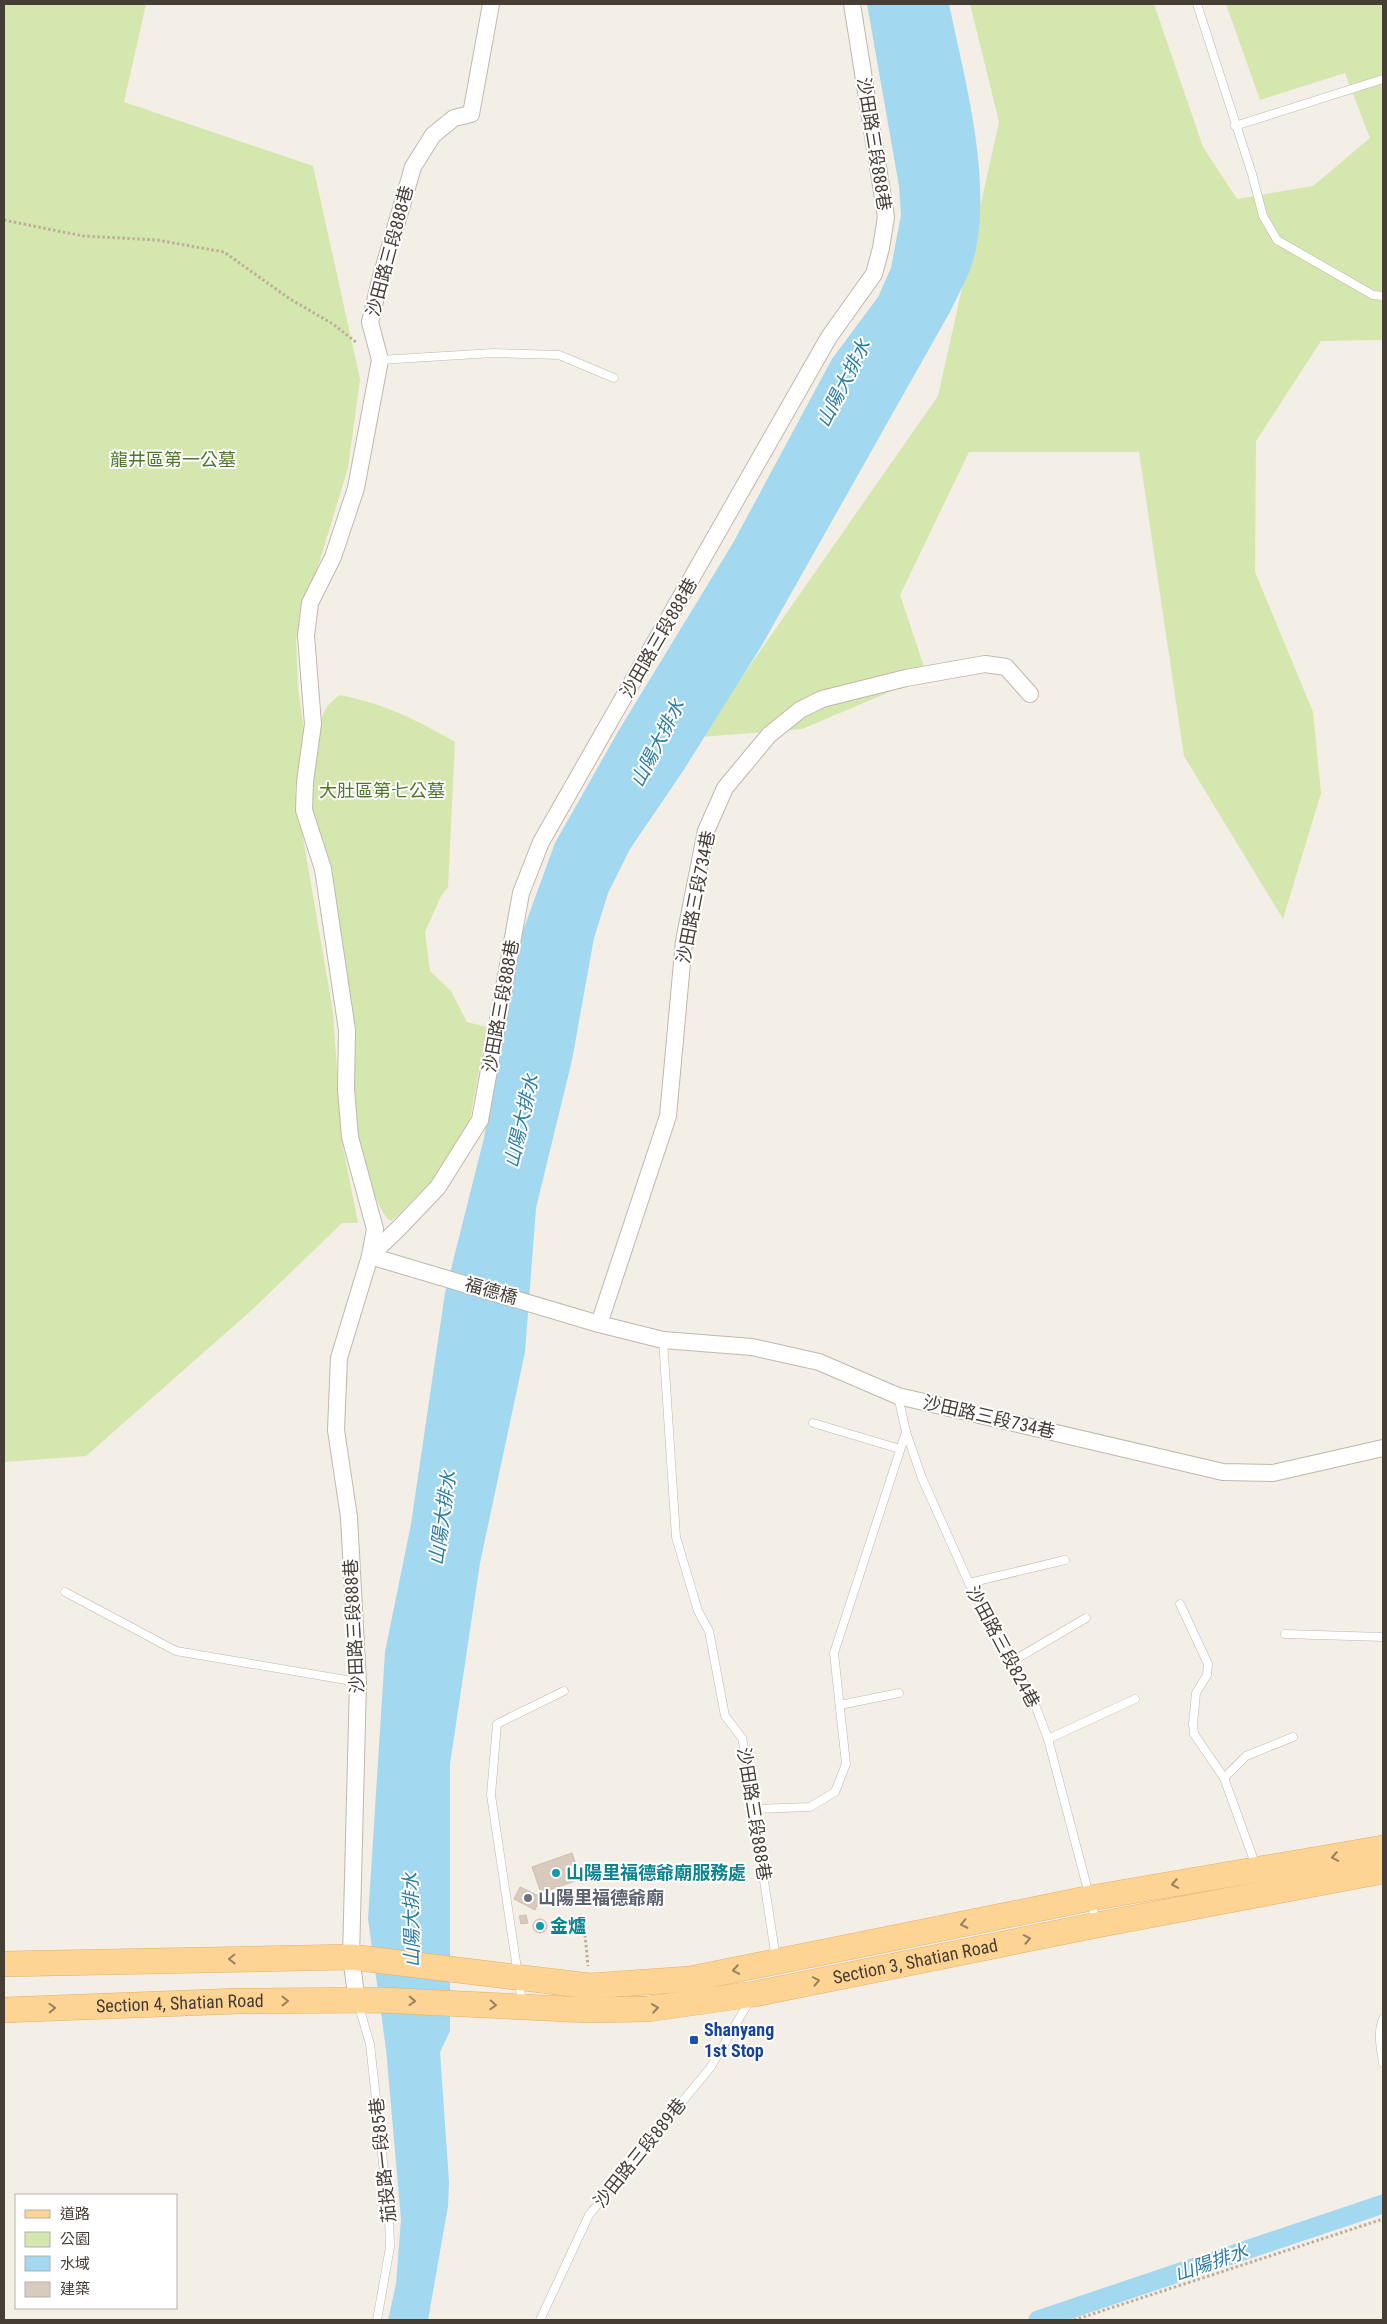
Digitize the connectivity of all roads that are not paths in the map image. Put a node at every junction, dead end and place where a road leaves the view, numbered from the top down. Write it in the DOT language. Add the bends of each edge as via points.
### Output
graph roads {
  1 [pos="491,4"];
  2 [pos="852,4"];
  3 [pos="1197,4"];
  4 [pos="1383,79"];
  5 [pos="1236,126"];
  6 [pos="1383,296"];
  7 [pos="380,360"];
  8 [pos="614,378"];
  9 [pos="1030,694"];
  10 [pos="370,1256"];
  11 [pos="545,1306"];
  12 [pos="599,1324"];
  13 [pos="663,1340"];
  14 [pos="898,1396"];
  15 [pos="813,1423"];
  16 [pos="906,1432"];
  17 [pos="1383,1448"];
  18 [pos="900,1449"];
  19 [pos="1065,1560"];
  20 [pos="969,1583"];
  21 [pos="65,1592"];
  22 [pos="1180,1604"];
  23 [pos="1086,1618"];
  24 [pos="1285,1634"];
  25 [pos="1383,1637"];
  26 [pos="1011,1662"];
  27 [pos="358,1682"];
  28 [pos="564,1691"];
  29 [pos="899,1693"];
  30 [pos="1134,1699"];
  31 [pos="840,1705"];
  32 [pos="1293,1737"];
  33 [pos="1048,1739"];
  34 [pos="1224,1778"];
  35 [pos="754,1809"];
  36 [pos="1382,1867"];
  37 [pos="1258,1870"];
  38 [pos="1091,1898"];
  39 [pos="1097,1925"];
  40 [pos="351,1957"];
  41 [pos="4,1964"];
  42 [pos="774,1967"];
  43 [pos="519,1978"];
  44 [pos="756,1990"];
  45 [pos="368,2001"];
  46 [pos="444,2003"];
  47 [pos="523,2007"];
  48 [pos="4,2010"];
  49 [pos="1383,2019"];
  50 [pos="1383,2063"];
  51 [pos="377,2320"];
  52 [pos="540,2320"];
  1 -- 7 [label="street, 沙田路三段888巷" via="472,114 454,118 433,135 413,166 370,322"];
  2 -- 10 [label="street, 沙田路三段888巷" via="886,217 874,274 829,338 542,842 521,893 480,1120 438,1187"];
  3 -- 5 [label="lane"];
  4 -- 5 [label="lane"];
  5 -- 6 [label="lane" via="1263,216 1277,240 1373,295"];
  7 -- 8 [label="lane" via="492,353 559,355"];
  7 -- 10 [label="street, 沙田路三段888巷" via="356,488 333,557 310,603 306,636 313,724 304,782 304,810 323,869 347,1030 346,1089 350,1138 375,1229"];
  9 -- 12 [label="street, 沙田路三段734巷" via="1006,667 985,664 906,678 822,699 800,710 769,735 725,788 706,831 684,941 668,1116"];
  10 -- 11 [label="street, 福德橋"];
  10 -- 27 [label="street, 沙田路三段888巷" via="339,1358 336,1430 349,1517"];
  11 -- 12 [label="street, 沙田路三段734巷"];
  12 -- 13 [label="street, 沙田路三段734巷"];
  13 -- 14 [label="street, 沙田路三段734巷" via="752,1347 819,1362"];
  13 -- 35 [label="lane, 沙田路三段888巷" via="676,1537 698,1611 709,1631 725,1716 742,1738"];
  14 -- 16 [label="lane, 沙田路三段824巷"];
  14 -- 17 [label="street, 沙田路三段734巷" via="1222,1472 1273,1473"];
  15 -- 18 [label="lane"];
  16 -- 18 [label="lane"];
  16 -- 20 [label="lane, 沙田路三段824巷" via="922,1478"];
  18 -- 31 [label="lane" via="834,1653"];
  19 -- 20 [label="lane"];
  20 -- 26 [label="lane, 沙田路三段824巷"];
  21 -- 27 [label="lane" via="176,1651"];
  22 -- 34 [label="lane" via="1208,1664 1207,1675 1196,1694 1194,1734"];
  23 -- 26 [label="lane"];
  24 -- 25 [label="lane"];
  26 -- 33 [label="lane, 沙田路三段824巷" via="1031,1694"];
  27 -- 40 [label="street, 沙田路三段888巷"];
  28 -- 43 [label="lane" via="497,1724 491,1795"];
  29 -- 31 [label="lane"];
  30 -- 33 [label="lane"];
  31 -- 35 [label="lane" via="846,1764 835,1792 810,1807"];
  32 -- 34 [label="lane" via="1246,1756"];
  33 -- 38 [label="lane, 沙田路三段824巷"];
  34 -- 37 [label="lane"];
  35 -- 42 [label="lane, 沙田路三段888巷"];
  36 -- 37 [label="main road, Section 3, Shatian Road, one-way"];
  36 -- 39 [label="main road, Section 3, Shatian Road"];
  37 -- 38 [label="main road, Section 3, Shatian Road, one-way"];
  38 -- 39 [label="lane, 沙田路三段824巷"];
  38 -- 42 [label="main road, Section 3, Shatian Road, one-way"];
  44 -- 39 [label="main road, Section 3, Shatian Road, one-way"];
  40 -- 41 [label="main road, one-way"];
  40 -- 43 [label="main road, Section 3, Shatian Road"];
  40 -- 45 [label="street, 沙田路三段888巷"];
  42 -- 43 [label="main road, Section 3, Shatian Road, one-way" via="690,1979 590,1986"];
  43 -- 47 [label="lane"];
  47 -- 44 [label="main road, Section 3, Shatian Road, one-way" via="648,2009"];
  44 -- 52 [label="lane, 沙田路三段889巷" via="710,2068 589,2215"];
  45 -- 46 [label="main road, Section 4, Shatian Road, one-way"];
  48 -- 45 [label="main road, Section 4, Shatian Road, one-way" via="239,2001"];
  45 -- 51 [label="lane, 茄投路一段85巷" via="390,2247"];
  46 -- 47 [label="main road, Section 3, Shatian Road, one-way"];
  49 -- 50 [label="lane" via="1379,2039"];
}
